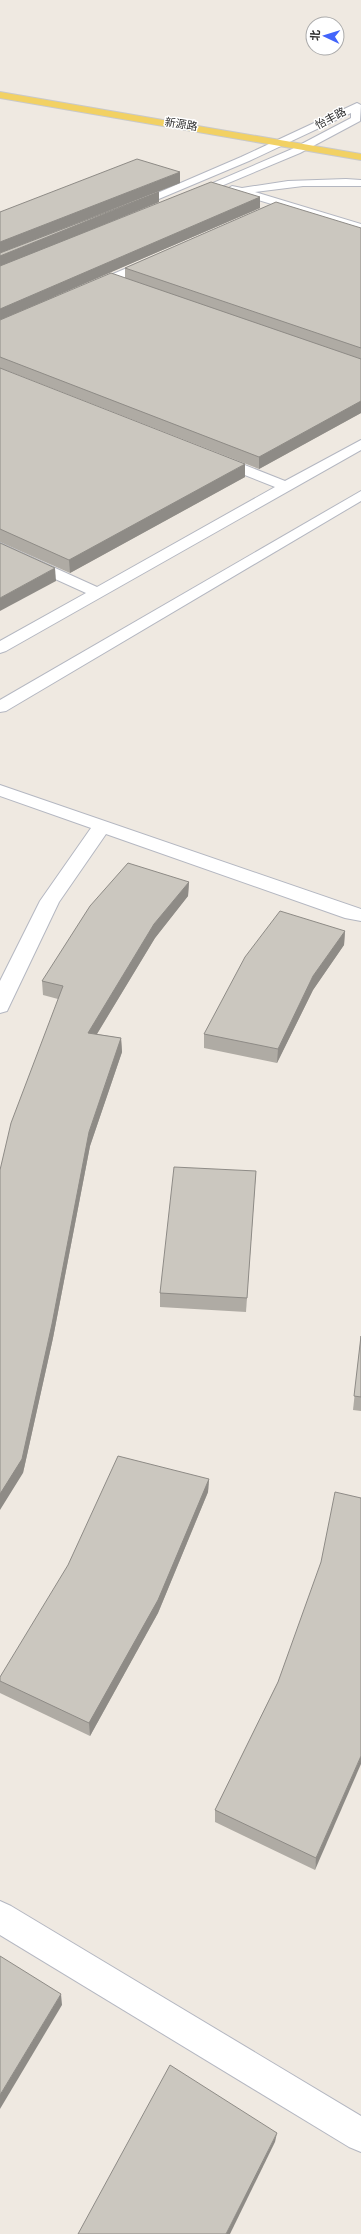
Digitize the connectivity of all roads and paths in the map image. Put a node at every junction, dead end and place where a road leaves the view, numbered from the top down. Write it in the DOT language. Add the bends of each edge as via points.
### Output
graph roads {
  1 [pos="0,95"];
  2 [pos="361,95"];
  3 [pos="357,106"];
  4 [pos="286,131"];
  5 [pos="302,133"];
  6 [pos="324,137"];
  7 [pos="339,140"];
  8 [pos="281,142"];
  9 [pos="304,147"];
  10 [pos="361,157"];
  11 [pos="203,179"];
  12 [pos="361,183"];
  13 [pos="217,184"];
  14 [pos="240,191"];
  15 [pos="283,204"];
  16 [pos="269,210"];
  17 [pos="122,211"];
  18 [pos="130,220"];
  19 [pos="361,228"];
  20 [pos="161,257"];
  21 [pos="111,279"];
  22 [pos="126,284"];
  23 [pos="76,294"];
  24 [pos="361,444"];
  25 [pos="206,454"];
  26 [pos="286,486"];
  27 [pos="361,495"];
  28 [pos="0,548"];
  29 [pos="98,593"];
  30 [pos="0,648"];
  31 [pos="0,707"];
  32 [pos="0,790"];
  33 [pos="102,826"];
  34 [pos="361,915"];
  35 [pos="0,1006"];
  36 [pos="0,1917"];
  37 [pos="361,2135"];
  1 -- 8 [label="main road, 新源路"];
  2 -- 3 [label="street"];
  3 -- 5 [label="street, 怡丰路"];
  3 -- 6 [label="street, 怡丰路" via="356,119"];
  4 -- 5 [label="main road"];
  5 -- 6 [label="main road"];
  5 -- 8 [label="street, 怡丰路"];
  6 -- 7 [label="main road"];
  6 -- 9 [label="street, 怡丰路"];
  8 -- 9 [label="main road, 新源路"];
  8 -- 11 [label="street, 怡丰路"];
  9 -- 10 [label="main road, 新源路"];
  9 -- 13 [label="street, 怡丰路"];
  11 -- 13 [label="street"];
  11 -- 17 [label="street, 怡丰路"];
  12 -- 14 [label="street" via="302,183"];
  13 -- 14 [label="street"];
  13 -- 18 [label="street, 怡丰路"];
  14 -- 15 [label="street"];
  15 -- 16 [label="street"];
  15 -- 19 [label="street"];
  20 -- 21 [label="street"];
  21 -- 22 [label="street"];
  21 -- 23 [label="street"];
  24 -- 26 [label="street"];
  25 -- 26 [label="street"];
  26 -- 29 [label="street"];
  27 -- 31 [label="street"];
  28 -- 29 [label="street"];
  29 -- 30 [label="street"];
  32 -- 33 [label="street"];
  33 -- 34 [label="street"];
  33 -- 35 [label="street" via="50,901"];
  36 -- 37 [label="street"];
}
